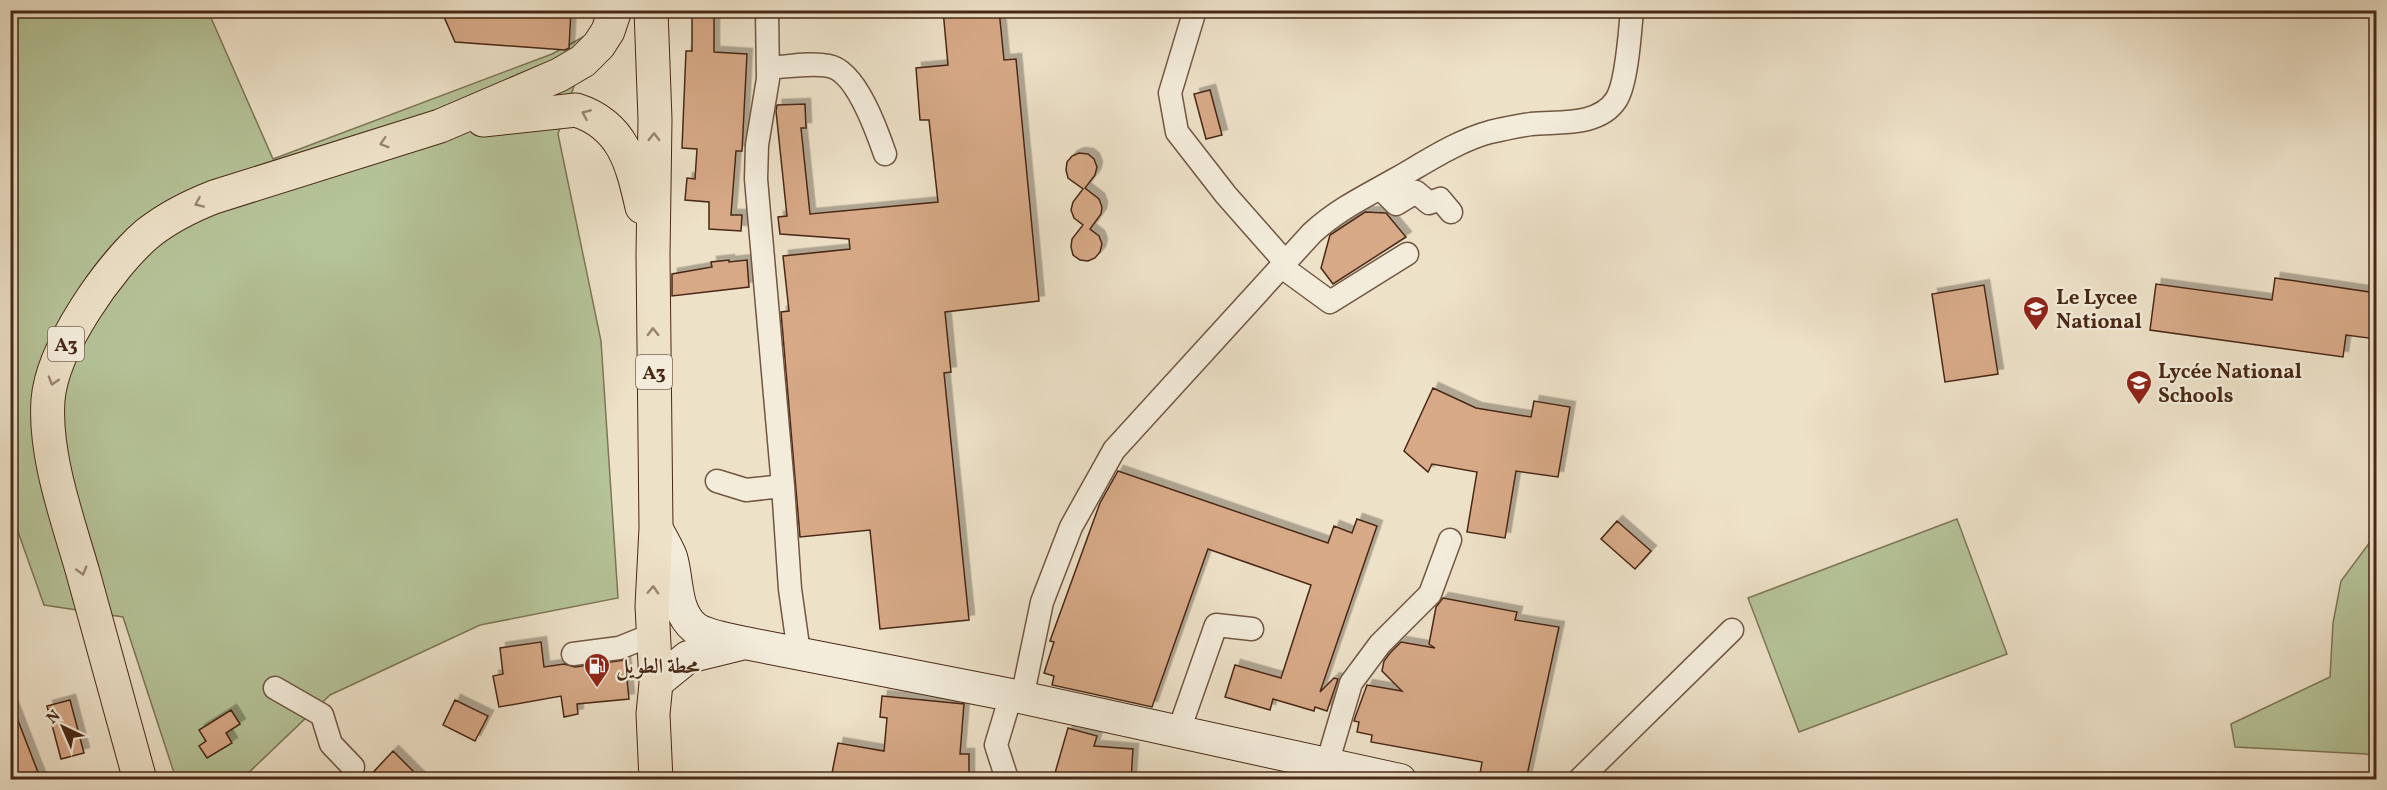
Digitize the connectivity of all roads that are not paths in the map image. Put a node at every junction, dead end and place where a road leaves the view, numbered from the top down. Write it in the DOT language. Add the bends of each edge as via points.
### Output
graph roads {
  1 [pos="615,10"];
  2 [pos="651,10"];
  3 [pos="767,10"];
  4 [pos="1195,10"];
  5 [pos="1632,10"];
  6 [pos="768,68"];
  7 [pos="440,126"];
  8 [pos="885,154"];
  9 [pos="1380,188"];
  10 [pos="1451,212"];
  11 [pos="1407,254"];
  12 [pos="653,255"];
  13 [pos="1284,265"];
  14 [pos="717,481"];
  15 [pos="783,486"];
  16 [pos="656,528"];
  17 [pos="1450,540"];
  18 [pos="1252,629"];
  19 [pos="1732,630"];
  20 [pos="654,634"];
  21 [pos="745,643"];
  22 [pos="800,653"];
  23 [pos="573,654"];
  24 [pos="656,683"];
  25 [pos="276,688"];
  26 [pos="1017,696"];
  27 [pos="1178,733"];
  28 [pos="1327,764"];
  29 [pos="360,770"];
  30 [pos="656,779"];
  31 [pos="1007,779"];
  32 [pos="140,780"];
  33 [pos="1400,780"];
  34 [pos="1579,780"];
  1 -- 7 [label="highway, A3" via="608,31 584,61"];
  12 -- 2 [label="highway, A3, one-way" via="655,120"];
  3 -- 6 [label="street"];
  4 -- 13 [label="street" via="1170,93 1177,132"];
  5 -- 9 [label="street" via="1621,87 1616,101 1604,111 1592,118 1488,132"];
  6 -- 8 [label="street" via="831,66 845,75 873,119"];
  6 -- 15 [label="street" via="756,179"];
  12 -- 7 [label="highway, one-way" via="628,154 616,136 589,114 551,111"];
  7 -- 32 [label="highway, A3, one-way" via="214,197 176,215 148,234 123,259 69,338 48,398 51,452"];
  9 -- 10 [label="street" via="1396,204 1416,192 1429,203 1440,199"];
  9 -- 13 [label="street" via="1333,214"];
  11 -- 13 [label="street" via="1330,302"];
  16 -- 12 [label="highway, A3, one-way"];
  13 -- 26 [label="street" via="1114,450 1071,528 1042,602"];
  14 -- 15 [label="street" via="746,490"];
  15 -- 22 [label="street" via="790,589"];
  20 -- 16 [label="highway, A3, one-way"];
  16 -- 21 [label="main road" via="671,559 680,604 690,622 709,634"];
  17 -- 28 [label="street" via="1430,594 1380,644 1351,683"];
  18 -- 27 [label="street" via="1216,625"];
  19 -- 34 [label="street"];
  20 -- 23 [label="street" via="619,648"];
  20 -- 24 [label="highway, A3"];
  21 -- 22 [label="main road"];
  21 -- 24 [label="main road" via="688,657"];
  22 -- 26 [label="main road"];
  24 -- 30 [label="highway, A3"];
  25 -- 29 [label="street" via="321,715 331,744"];
  26 -- 27 [label="main road"];
  26 -- 31 [label="street" via="996,745"];
  27 -- 28 [label="main road"];
  28 -- 33 [label="main road"];
}
